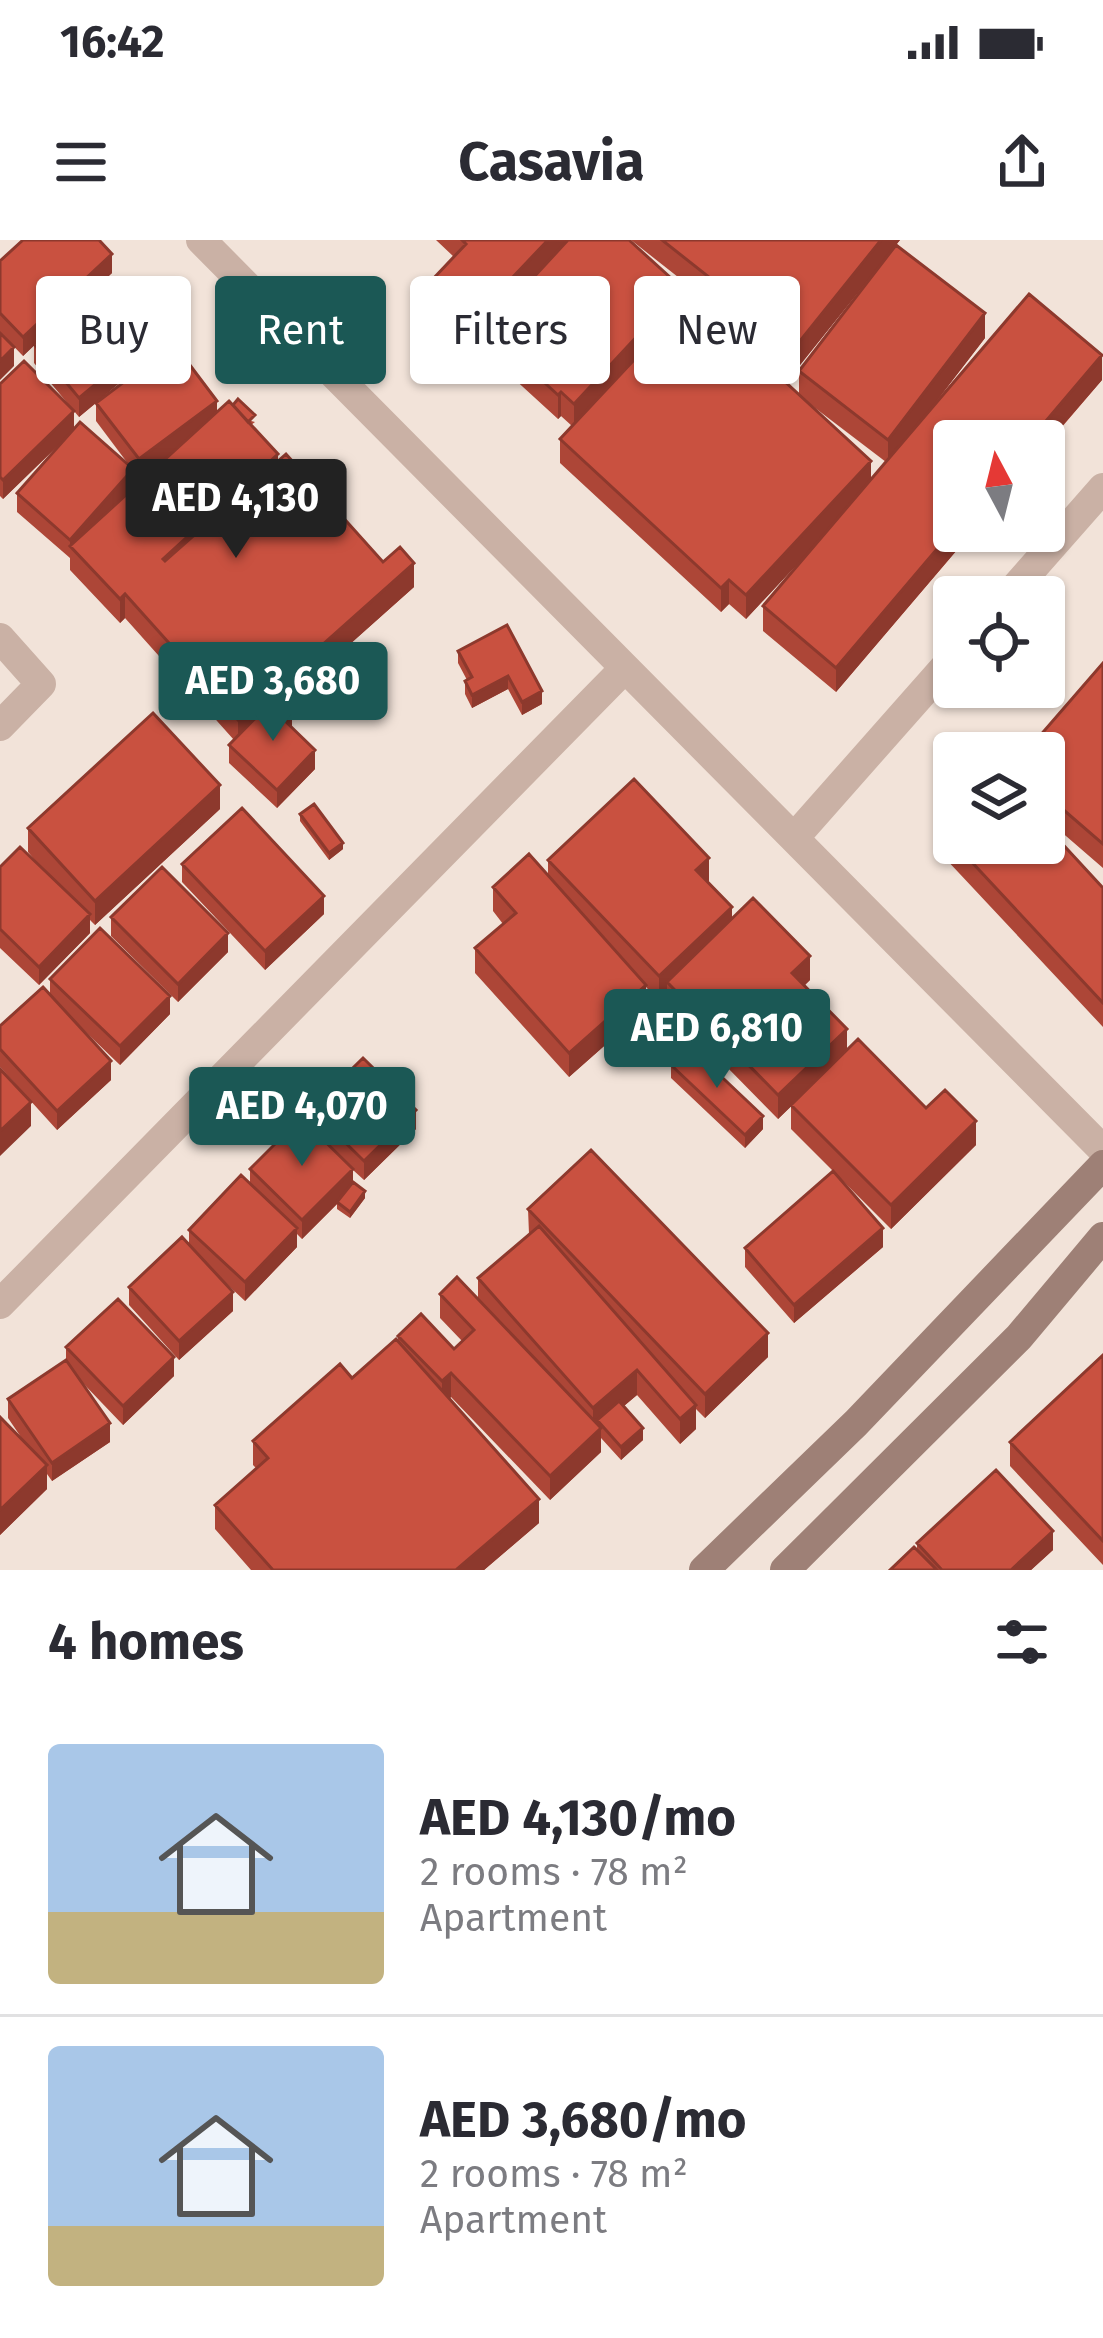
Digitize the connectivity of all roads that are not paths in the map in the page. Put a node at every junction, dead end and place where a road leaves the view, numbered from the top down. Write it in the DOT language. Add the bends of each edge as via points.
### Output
graph roads {
  1 [pos="200,240"];
  2 [pos="1103,488"];
  3 [pos="1025,576"];
  4 [pos="0,638"];
  5 [pos="625,668"];
  6 [pos="933,681"];
  7 [pos="0,726"];
  8 [pos="794,838"];
  9 [pos="1103,1150"];
  10 [pos="1103,1166"];
  11 [pos="1103,1237"];
  12 [pos="0,1304"];
  13 [pos="704,1570"];
  14 [pos="785,1570"];
  1 -- 5 [label="street"];
  2 -- 3 [label="street"];
  4 -- 7 [label="street" via="41,684"];
  5 -- 8 [label="street"];
  5 -- 12 [label="street"];
  6 -- 8 [label="street"];
  8 -- 9 [label="street"];
  10 -- 13 [label="street"];
  11 -- 14 [label="street" via="1019,1337"];
}
